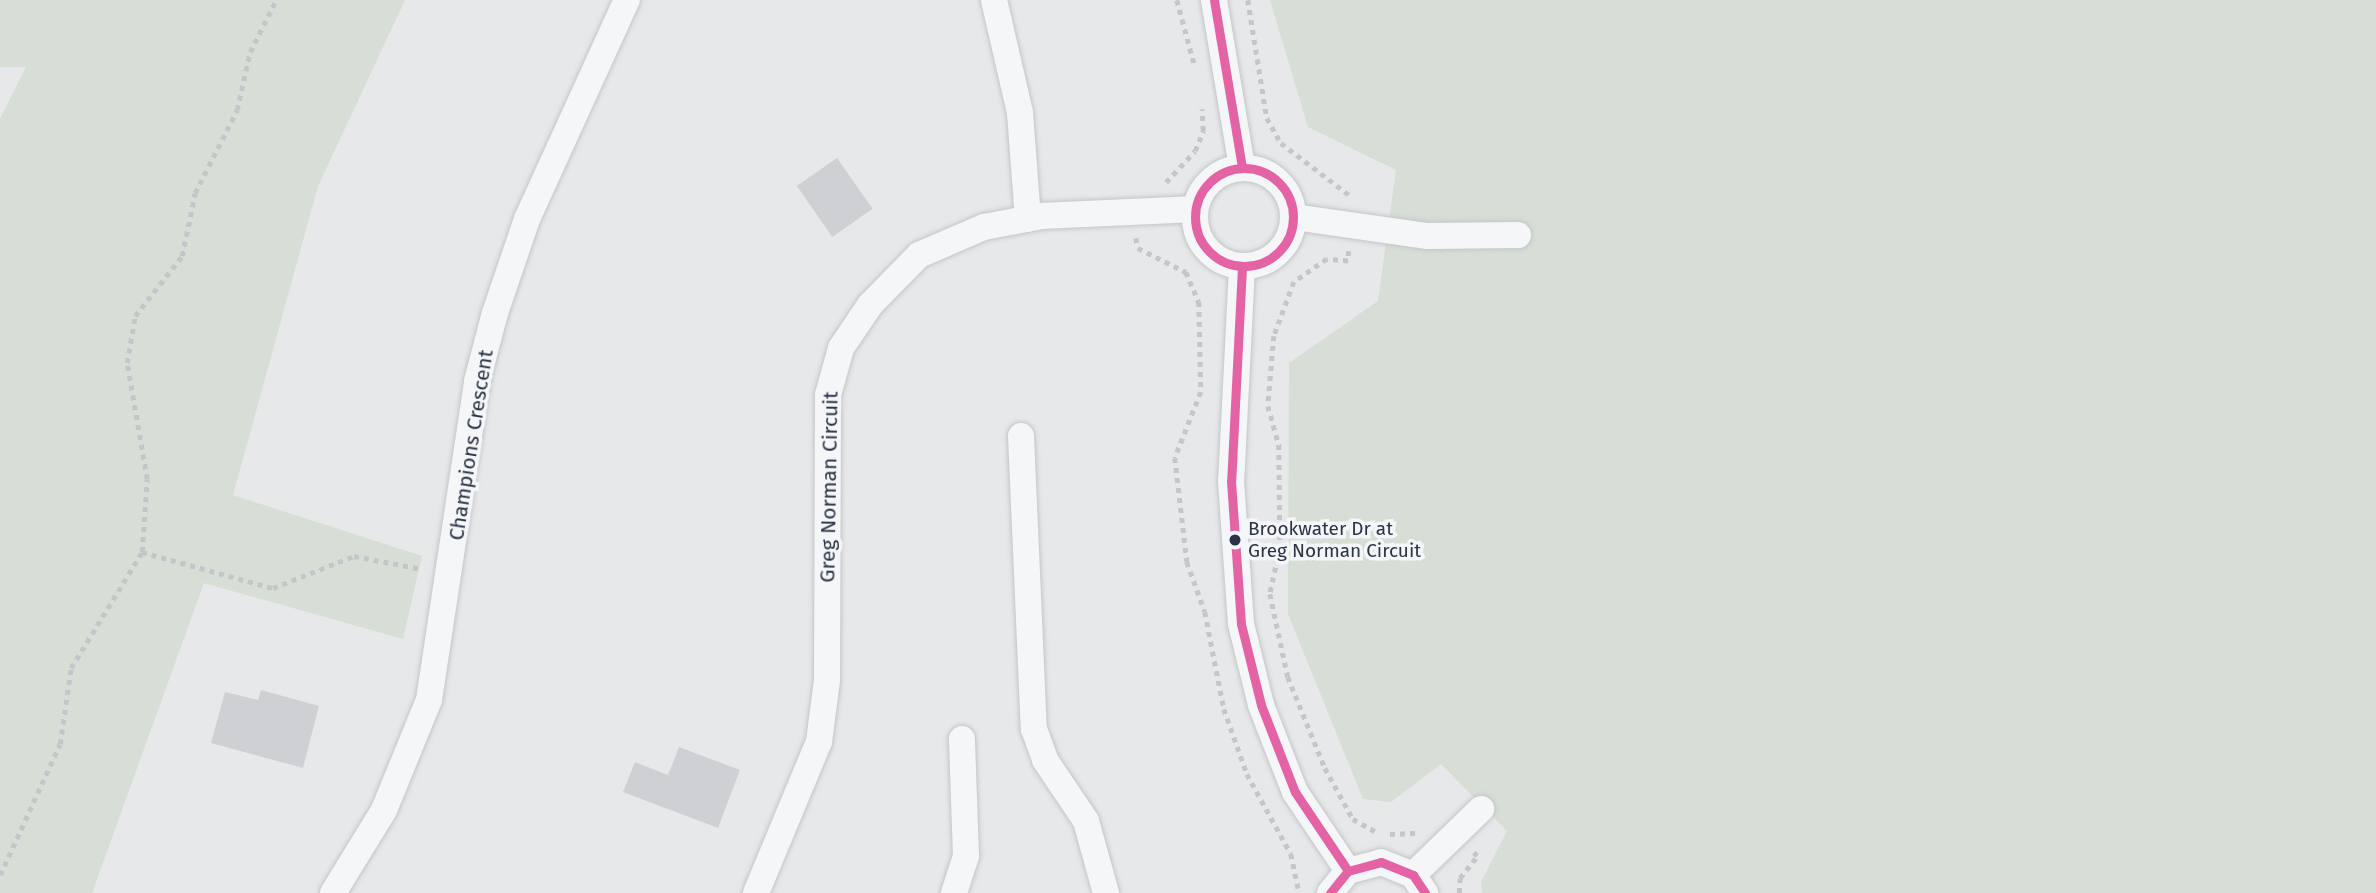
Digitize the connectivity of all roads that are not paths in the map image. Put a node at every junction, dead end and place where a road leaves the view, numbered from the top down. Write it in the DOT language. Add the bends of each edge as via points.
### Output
graph roads {
  1 [pos="627,0"];
  2 [pos="994,0"];
  3 [pos="1214,0"];
  4 [pos="1242,167"];
  5 [pos="1195,209"];
  6 [pos="1294,217"];
  7 [pos="1028,219"];
  8 [pos="1518,235"];
  9 [pos="1242,267"];
  10 [pos="1021,436"];
  11 [pos="962,739"];
  12 [pos="1481,809"];
  13 [pos="1348,871"];
  14 [pos="1419,884"];
  15 [pos="333,893"];
  16 [pos="756,893"];
  17 [pos="954,893"];
  18 [pos="1106,893"];
  19 [pos="1330,893"];
  1 -- 15 [label="street, Champions Crescent" via="527,219 495,313 477,381 429,700 408,760"];
  2 -- 7 [label="street" via="1020,113"];
  3 -- 4 [label="street"];
  4 -- 5 [label="street" via="1211,180"];
  4 -- 6 [label="street" via="1273,176 1284,187"];
  5 -- 7 [label="street, Greg Norman Circuit"];
  5 -- 9 [label="street" via="1201,241 1211,254"];
  6 -- 8 [label="street" via="1428,236"];
  6 -- 9 [label="street" via="1272,258"];
  7 -- 16 [label="street, Greg Norman Circuit" via="984,227 919,256 870,305 841,348 828,395 827,680 819,742"];
  9 -- 13 [label="street" via="1231,481 1241,624 1261,705 1295,792"];
  10 -- 18 [label="street" via="1034,729 1045,760 1086,821"];
  11 -- 17 [label="street" via="966,856"];
  12 -- 14 [label="street"];
  13 -- 14 [label="street" via="1381,862"];
  13 -- 19 [label="street"];
}
